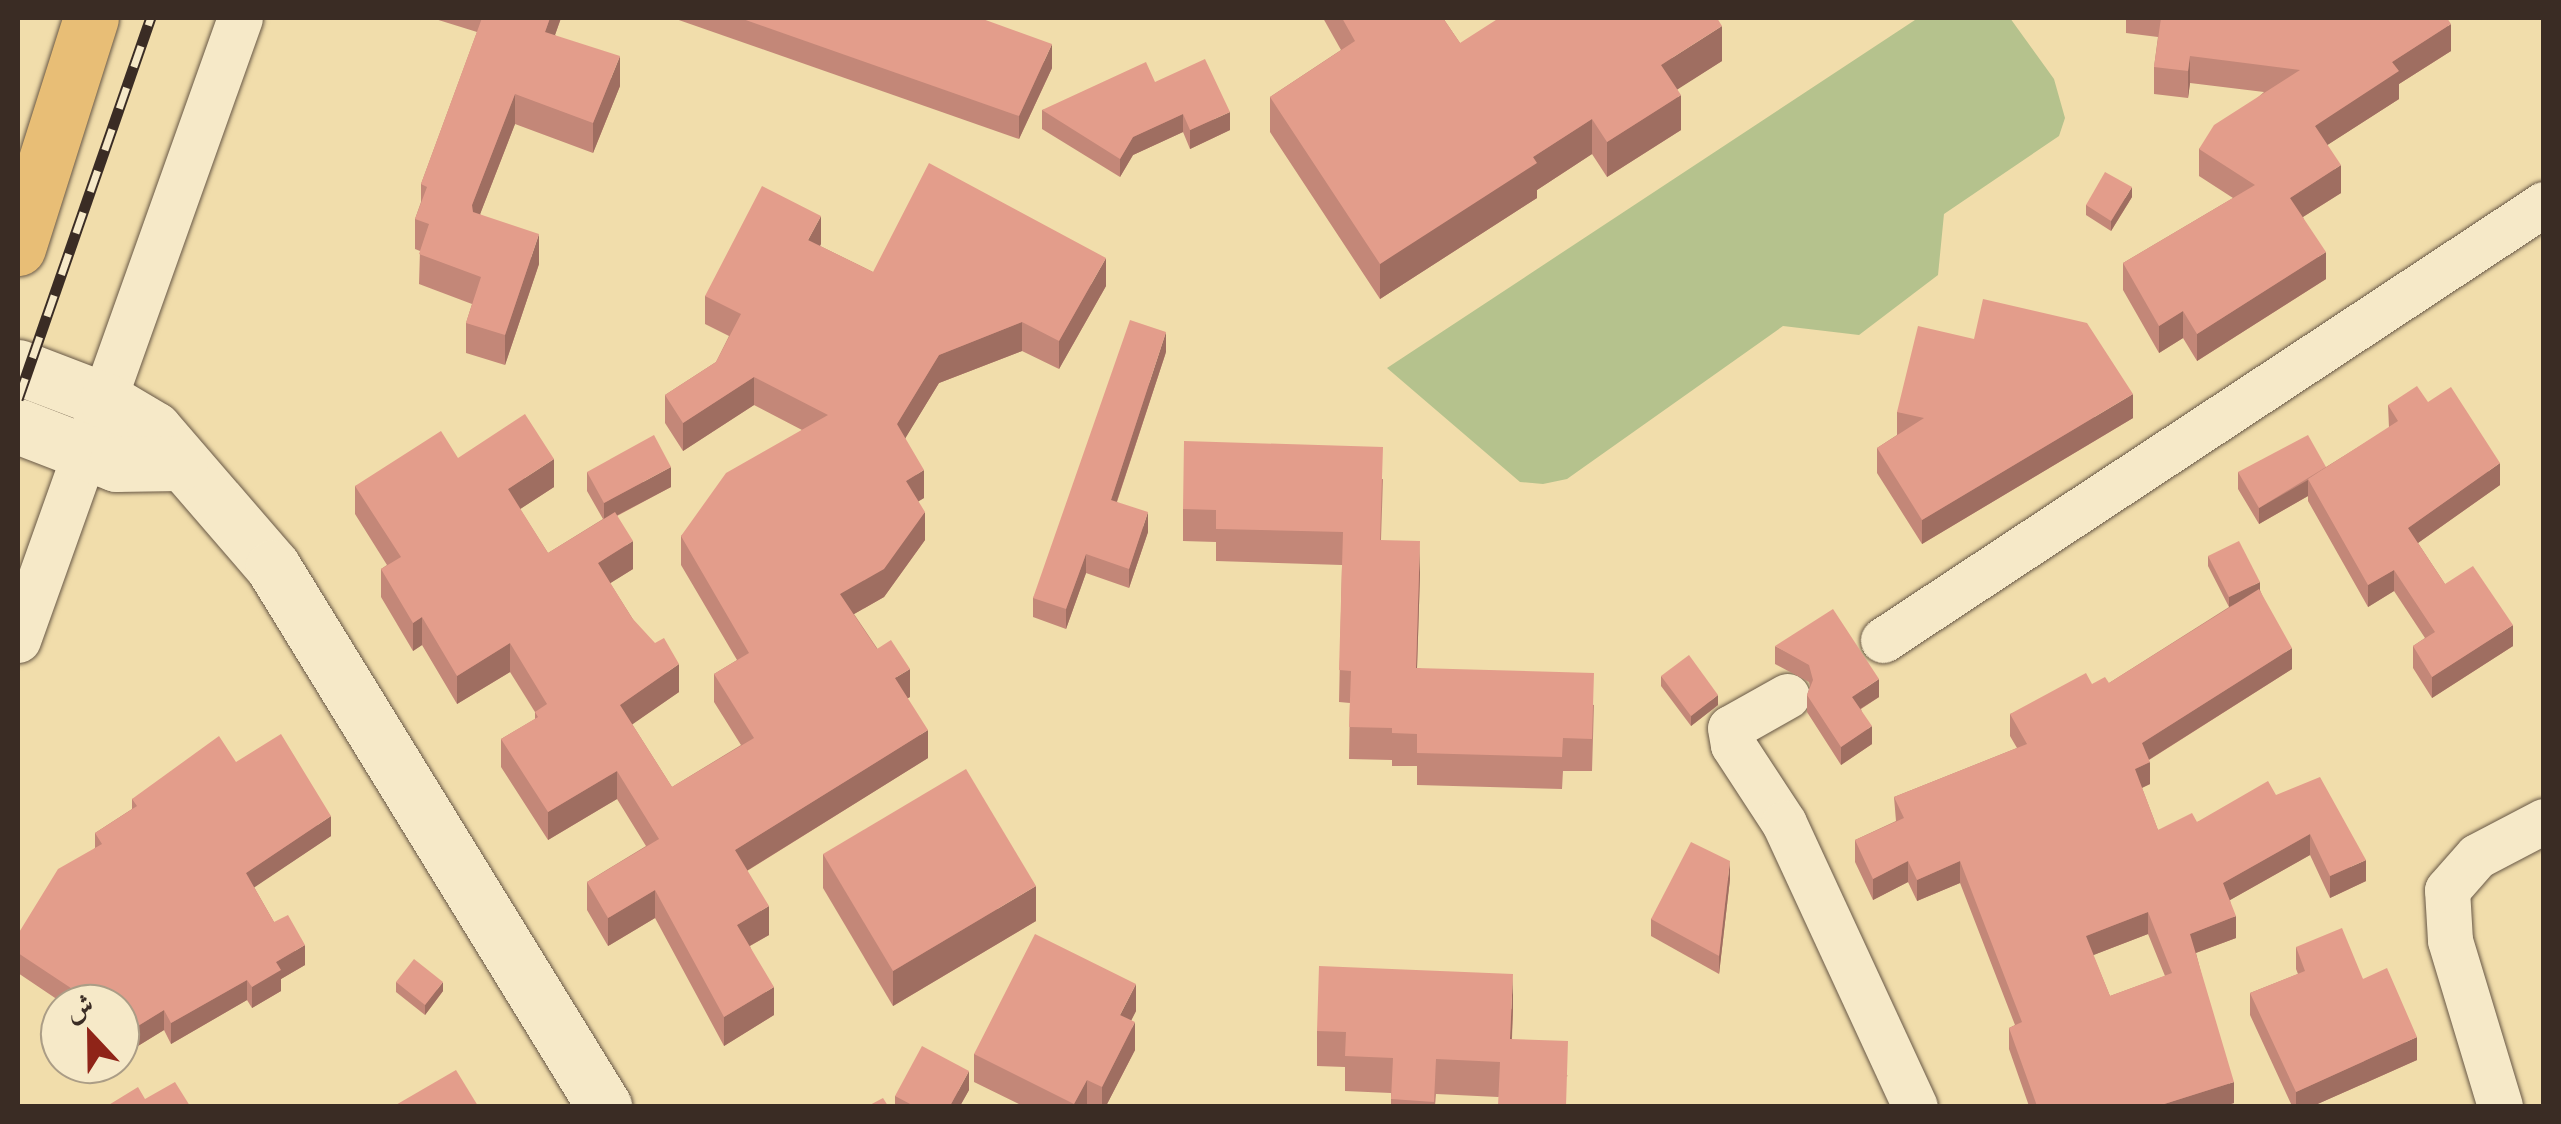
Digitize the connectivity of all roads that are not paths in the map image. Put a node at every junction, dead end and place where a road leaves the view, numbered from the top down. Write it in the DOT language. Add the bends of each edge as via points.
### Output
graph roads {
  1 [pos="91,18"];
  2 [pos="240,18"];
  3 [pos="2544,204"];
  4 [pos="18,248"];
  5 [pos="18,367"];
  6 [pos="107,401"];
  7 [pos="18,426"];
  8 [pos="87,457"];
  9 [pos="180,463"];
  10 [pos="18,640"];
  11 [pos="1883,640"];
  12 [pos="1787,696"];
  13 [pos="2544,821"];
  14 [pos="604,1106"];
  15 [pos="1915,1106"];
  16 [pos="2500,1106"];
  1 -- 4 [label="main road"];
  2 -- 6 [label="street"];
  3 -- 11 [label="street"];
  5 -- 6 [label="main road"];
  6 -- 8 [label="street"];
  6 -- 9 [label="main road" via="154,430"];
  7 -- 8 [label="main road"];
  8 -- 9 [label="main road" via="138,466"];
  8 -- 10 [label="street"];
  9 -- 14 [label="main road" via="273,567"];
  12 -- 15 [label="street" via="1730,728 1733,746 1784,823"];
  13 -- 16 [label="street" via="2477,856 2447,890 2450,940"];
}
